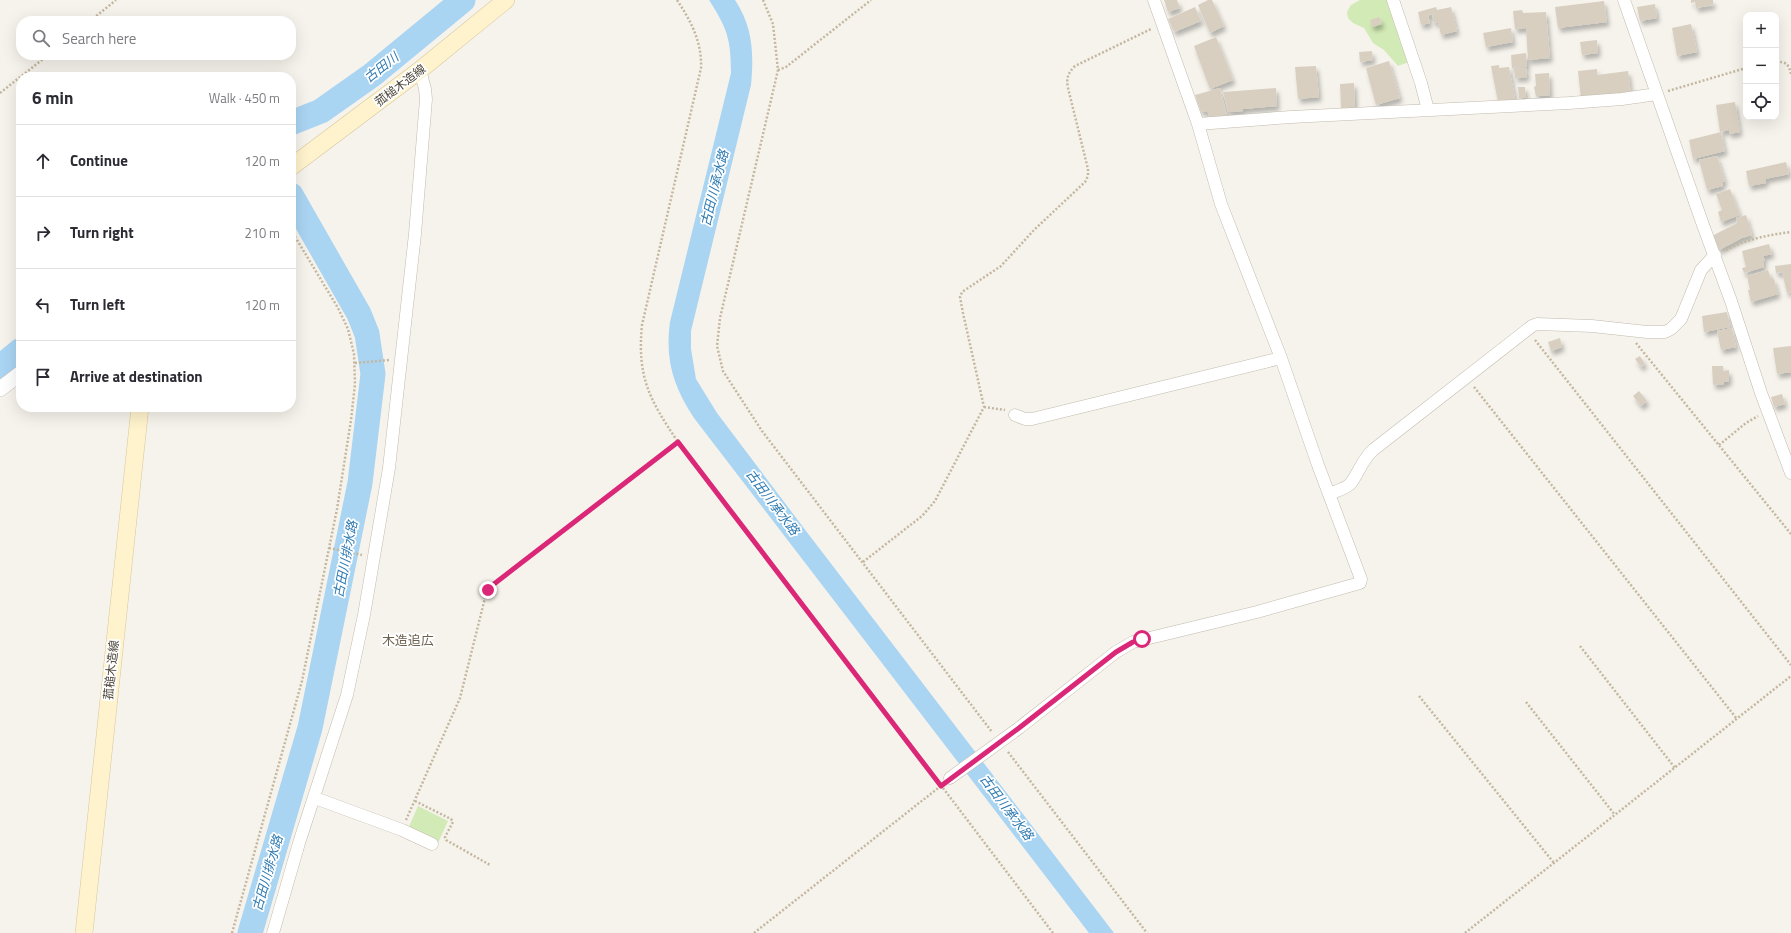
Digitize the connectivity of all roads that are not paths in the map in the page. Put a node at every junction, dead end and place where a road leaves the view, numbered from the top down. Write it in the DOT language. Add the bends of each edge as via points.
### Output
graph roads {
  1 [pos="506,0"];
  2 [pos="1154,0"];
  3 [pos="1393,0"];
  4 [pos="1624,0"];
  5 [pos="420,70"];
  6 [pos="1657,94"];
  7 [pos="1428,110"];
  8 [pos="1198,124"];
  9 [pos="296,163"];
  10 [pos="1715,255"];
  11 [pos="1281,358"];
  12 [pos="16,377"];
  13 [pos="0,389"];
  14 [pos="139,412"];
  15 [pos="1015,415"];
  16 [pos="1791,473"];
  17 [pos="1329,494"];
  18 [pos="945,782"];
  19 [pos="314,798"];
  20 [pos="432,844"];
  21 [pos="84,933"];
  22 [pos="273,933"];
  1 -- 5 [label="main road, 菰槌木造線"];
  2 -- 8 [label="street"];
  3 -- 7 [label="street"];
  4 -- 6 [label="street"];
  5 -- 9 [label="main road, 菰槌木造線"];
  5 -- 19 [label="street" via="426,99 423,148 416,234 389,468 355,661 335,736"];
  6 -- 7 [label="street" via="1569,103"];
  6 -- 10 [label="street"];
  7 -- 8 [label="street"];
  8 -- 11 [label="street" via="1221,204"];
  10 -- 16 [label="street"];
  10 -- 17 [label="street" via="1701,270 1685,311 1671,329 1659,333 1592,326 1537,324 1373,450 1365,458 1351,484"];
  11 -- 15 [label="street" via="1032,419"];
  11 -- 17 [label="street"];
  12 -- 13 [label="street"];
  14 -- 21 [label="main road, 菰槌木造線"];
  17 -- 18 [label="street" via="1362,579 1360,583 1257,612 1133,642 1116,652"];
  19 -- 20 [label="street" via="402,830"];
  19 -- 22 [label="street"];
}
